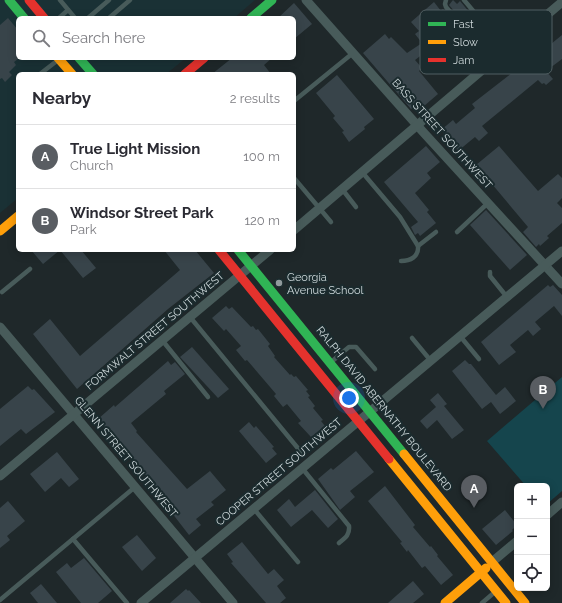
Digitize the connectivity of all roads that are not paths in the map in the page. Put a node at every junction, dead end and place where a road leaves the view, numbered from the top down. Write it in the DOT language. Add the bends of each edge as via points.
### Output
graph roads {
  1 [pos="8,0"];
  2 [pos="29,0"];
  3 [pos="60,0"];
  4 [pos="109,0"];
  5 [pos="130,0"];
  6 [pos="272,0"];
  7 [pos="306,0"];
  8 [pos="446,0"];
  9 [pos="464,0"];
  10 [pos="562,2"];
  11 [pos="0,6"];
  12 [pos="68,10"];
  13 [pos="449,10"];
  14 [pos="472,10"];
  15 [pos="552,10"];
  16 [pos="22,16"];
  17 [pos="42,16"];
  18 [pos="61,16"];
  19 [pos="73,16"];
  20 [pos="90,16"];
  21 [pos="111,16"];
  22 [pos="253,16"];
  23 [pos="352,53"];
  24 [pos="57,60"];
  25 [pos="61,60"];
  26 [pos="83,60"];
  27 [pos="202,60"];
  28 [pos="42,72"];
  29 [pos="70,72"];
  30 [pos="92,72"];
  31 [pos="187,72"];
  32 [pos="477,74"];
  33 [pos="296,99"];
  34 [pos="417,125"];
  35 [pos="362,172"];
  36 [pos="296,180"];
  37 [pos="342,189"];
  38 [pos="488,203"];
  39 [pos="356,207"];
  40 [pos="319,208"];
  41 [pos="16,218"];
  42 [pos="331,222"];
  43 [pos="296,228"];
  44 [pos="0,231"];
  45 [pos="436,232"];
  46 [pos="457,232"];
  47 [pos="418,246"];
  48 [pos="562,251"];
  49 [pos="221,252"];
  50 [pos="240,252"];
  51 [pos="268,252"];
  52 [pos="401,261"];
  53 [pos="546,265"];
  54 [pos="251,266"];
  55 [pos="30,268"];
  56 [pos="490,272"];
  57 [pos="240,275"];
  58 [pos="562,284"];
  59 [pos="2,292"];
  60 [pos="507,297"];
  61 [pos="190,317"];
  62 [pos="0,327"];
  63 [pos="460,336"];
  64 [pos="412,338"];
  65 [pos="162,340"];
  66 [pos="479,359"];
  67 [pos="431,361"];
  68 [pos="330,363"];
  69 [pos="375,369"];
  70 [pos="208,397"];
  71 [pos="370,412"];
  72 [pos="74,414"];
  73 [pos="358,422"];
  74 [pos="301,452"];
  75 [pos="302,468"];
  76 [pos="0,476"];
  77 [pos="135,487"];
  78 [pos="562,502"];
  79 [pos="254,509"];
  80 [pos="550,512"];
  81 [pos="73,539"];
  82 [pos="339,543"];
  83 [pos="514,544"];
  84 [pos="195,558"];
  85 [pos="298,562"];
  86 [pos="492,562"];
  87 [pos="480,573"];
  88 [pos="496,591"];
  89 [pos="0,600"];
  90 [pos="127,603"];
  91 [pos="141,603"];
  92 [pos="233,603"];
  93 [pos="445,603"];
  94 [pos="482,603"];
  95 [pos="506,603"];
  96 [pos="525,603"];
  1 -- 11 [label="main road"];
  1 -- 16 [label="main road"];
  2 -- 17 [label="main road"];
  3 -- 12 [label="lane"];
  4 -- 20 [label="lane"];
  5 -- 21 [label="lane"];
  6 -- 22 [label="main road"];
  7 -- 23 [label="street, BASS STREET SOUTHWEST"];
  8 -- 13 [label="lane" via="444,4"];
  9 -- 14 [label="lane"];
  10 -- 15 [label="street"];
  12 -- 18 [label="lane"];
  12 -- 19 [label="lane"];
  23 -- 33 [label="lane"];
  23 -- 34 [label="street, BASS STREET SOUTHWEST"];
  24 -- 28 [label="lane"];
  25 -- 29 [label="main road"];
  26 -- 30 [label="main road"];
  27 -- 31 [label="main road"];
  32 -- 34 [label="street"];
  34 -- 35 [label="street"];
  34 -- 38 [label="street, BASS STREET SOUTHWEST"];
  35 -- 37 [label="street"];
  35 -- 47 [label="lane" via="400,217"];
  36 -- 40 [label="lane"];
  37 -- 39 [label="lane"];
  37 -- 40 [label="street"];
  38 -- 46 [label="lane"];
  38 -- 53 [label="street, BASS STREET SOUTHWEST"];
  40 -- 42 [label="lane"];
  40 -- 43 [label="street"];
  41 -- 44 [label="main road"];
  45 -- 47 [label="lane"];
  47 -- 52 [label="lane" via="418,251 412,259"];
  48 -- 53 [label="street, COOPER STREET SOUTHWEST"];
  49 -- 57 [label="main road"];
  50 -- 54 [label="main road, RALPH DAVID ABERNATHY BOULEVARD"];
  51 -- 54 [label="street, FORMWALT STREET SOUTHWEST"];
  53 -- 58 [label="street, BASS STREET SOUTHWEST"];
  53 -- 60 [label="street, COOPER STREET SOUTHWEST"];
  54 -- 57 [label="street, FORMWALT STREET SOUTHWEST"];
  54 -- 68 [label="main road, RALPH DAVID ABERNATHY BOULEVARD"];
  55 -- 59 [label="lane"];
  56 -- 60 [label="lane" via="490,276"];
  57 -- 61 [label="street, FORMWALT STREET SOUTHWEST"];
  57 -- 73 [label="main road"];
  60 -- 63 [label="street, COOPER STREET SOUTHWEST"];
  61 -- 65 [label="street, FORMWALT STREET SOUTHWEST"];
  61 -- 74 [label="lane"];
  62 -- 72 [label="street, GLENN STREET SOUTHWEST"];
  63 -- 66 [label="lane"];
  63 -- 67 [label="street, COOPER STREET SOUTHWEST"];
  64 -- 67 [label="lane"];
  65 -- 70 [label="lane"];
  65 -- 72 [label="street, FORMWALT STREET SOUTHWEST"];
  67 -- 71 [label="street, COOPER STREET SOUTHWEST"];
  68 -- 69 [label="lane" via="349,348 356,347"];
  68 -- 71 [label="main road, RALPH DAVID ABERNATHY BOULEVARD"];
  71 -- 73 [label="street, COOPER STREET SOUTHWEST"];
  71 -- 86 [label="main road, RALPH DAVID ABERNATHY BOULEVARD"];
  72 -- 76 [label="street, FORMWALT STREET SOUTHWEST"];
  72 -- 77 [label="street, GLENN STREET SOUTHWEST"];
  73 -- 75 [label="street, COOPER STREET SOUTHWEST"];
  73 -- 87 [label="main road"];
  75 -- 79 [label="street, COOPER STREET SOUTHWEST"];
  75 -- 82 [label="lane" via="349,526 347,537"];
  77 -- 81 [label="lane"];
  77 -- 84 [label="street, GLENN STREET SOUTHWEST"];
  78 -- 80 [label="street"];
  79 -- 84 [label="street, COOPER STREET SOUTHWEST"];
  79 -- 85 [label="lane"];
  81 -- 89 [label="lane"];
  81 -- 90 [label="lane"];
  83 -- 86 [label="street"];
  84 -- 91 [label="street, COOPER STREET SOUTHWEST"];
  84 -- 92 [label="street, GLENN STREET SOUTHWEST"];
  86 -- 87 [label="main road"];
  86 -- 96 [label="main road, RALPH DAVID ABERNATHY BOULEVARD"];
  87 -- 88 [label="main road"];
  87 -- 93 [label="main road"];
  88 -- 94 [label="lane"];
  88 -- 95 [label="main road"];
}
